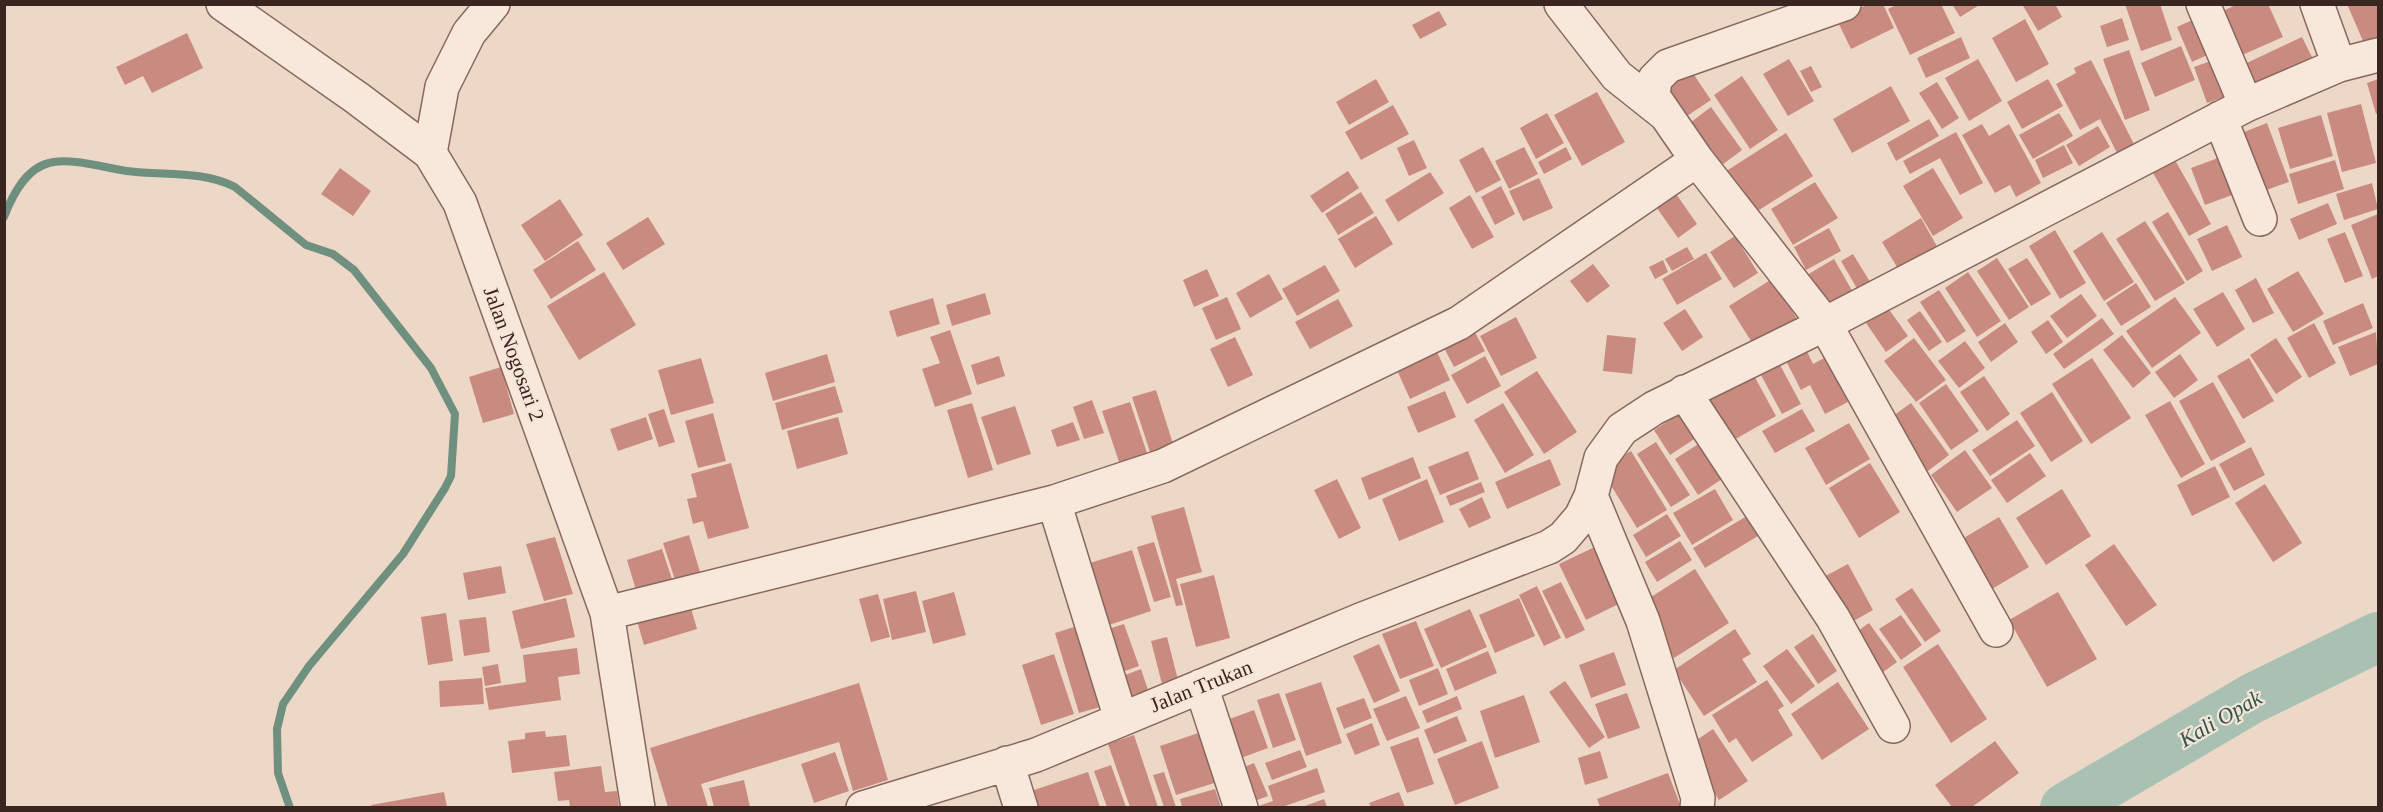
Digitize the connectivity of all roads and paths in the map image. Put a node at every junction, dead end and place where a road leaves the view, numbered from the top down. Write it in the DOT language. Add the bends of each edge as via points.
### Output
graph roads {
  1 [pos="223,4"];
  2 [pos="492,4"];
  3 [pos="1561,4"];
  4 [pos="1844,4"];
  5 [pos="2203,4"];
  6 [pos="2317,4"];
  7 [pos="2379,55"];
  8 [pos="2340,65"];
  9 [pos="2233,112"];
  10 [pos="1668,117"];
  11 [pos="430,153"];
  12 [pos="1697,160"];
  13 [pos="2260,219"];
  14 [pos="1825,324"];
  15 [pos="1684,392"];
  16 [pos="1591,496"];
  17 [pos="1054,502"];
  18 [pos="607,613"];
  19 [pos="1996,630"];
  20 [pos="1201,686"];
  21 [pos="1121,719"];
  22 [pos="1893,726"];
  23 [pos="1007,763"];
  24 [pos="638,807"];
  25 [pos="863,807"];
  26 [pos="1021,807"];
  27 [pos="1241,807"];
  28 [pos="1697,807"];
  1 -- 11 [label="street, Jalan Nogosari 2"];
  2 -- 11 [label="street" via="470,33 442,87"];
  3 -- 10 [label="street" via="1617,76"];
  4 -- 10 [label="street" via="1668,66 1655,79 1653,96"];
  5 -- 9 [label="street"];
  6 -- 8 [label="street"];
  7 -- 8 [label="street, Jalan Trukan"];
  8 -- 9 [label="street, Jalan Trukan"];
  9 -- 13 [label="street"];
  9 -- 14 [label="street, Jalan Trukan"];
  10 -- 12 [label="street"];
  11 -- 18 [label="street, Jalan Nogosari 2" via="460,203"];
  12 -- 14 [label="street"];
  12 -- 17 [label="street" via="1459,322 1163,466"];
  14 -- 15 [label="street, Jalan Trukan"];
  14 -- 19 [label="street"];
  15 -- 16 [label="street, Jalan Trukan" via="1622,429 1600,458"];
  15 -- 22 [label="street" via="1833,618"];
  16 -- 20 [label="street, Jalan Trukan" via="1581,517 1563,538 1535,554"];
  16 -- 28 [label="street" via="1643,621 1698,798"];
  17 -- 18 [label="street"];
  17 -- 21 [label="street"];
  18 -- 24 [label="street, Jalan Nogosari 2"];
  20 -- 21 [label="street, Jalan Trukan"];
  20 -- 27 [label="street"];
  21 -- 23 [label="street, Jalan Trukan"];
  23 -- 25 [label="street, Jalan Trukan"];
  23 -- 26 [label="street"];
}
